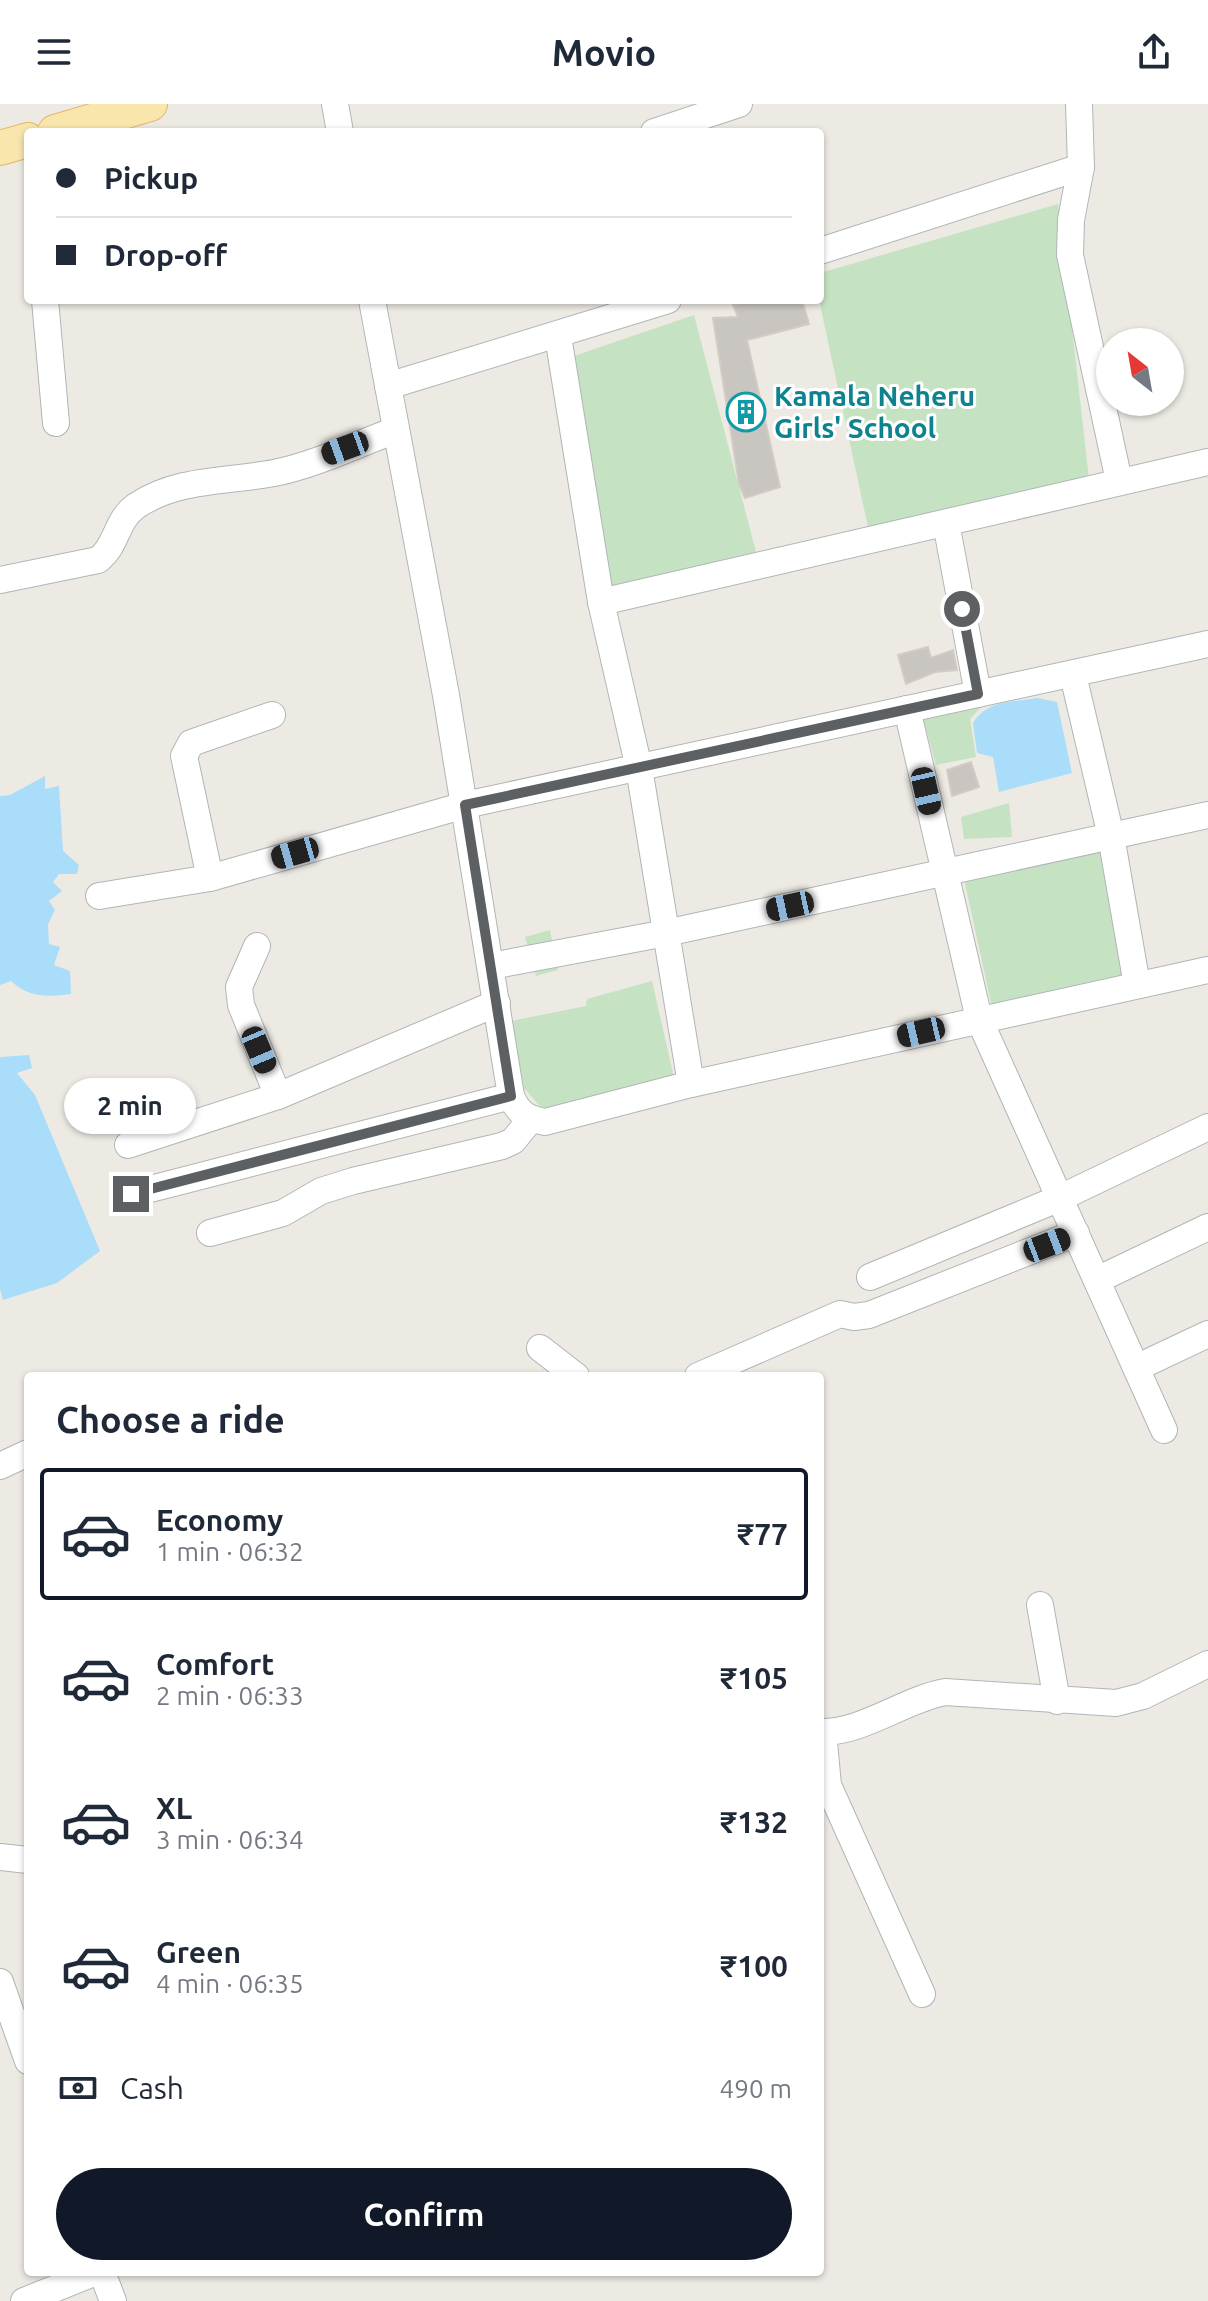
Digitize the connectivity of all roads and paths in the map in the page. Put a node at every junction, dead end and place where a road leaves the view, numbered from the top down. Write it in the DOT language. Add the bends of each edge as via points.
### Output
graph roads {
  1 [pos="150,104"];
  2 [pos="335,104"];
  3 [pos="739,104"];
  4 [pos="1079,104"];
  5 [pos="69,128"];
  6 [pos="339,128"];
  7 [pos="666,128"];
  8 [pos="24,141"];
  9 [pos="0,148"];
  10 [pos="1081,167"];
  11 [pos="824,250"];
  12 [pos="45,304"];
  13 [pos="373,304"];
  14 [pos="656,304"];
  15 [pos="558,336"];
  16 [pos="388,386"];
  17 [pos="56,423"];
  18 [pos="396,430"];
  19 [pos="1208,462"];
  20 [pos="1119,481"];
  21 [pos="946,523"];
  22 [pos="0,580"];
  23 [pos="601,602"];
  24 [pos="1208,644"];
  25 [pos="1073,675"];
  26 [pos="978,694"];
  27 [pos="907,709"];
  28 [pos="272,715"];
  29 [pos="639,768"];
  30 [pos="465,805"];
  31 [pos="1208,815"];
  32 [pos="1111,836"];
  33 [pos="945,872"];
  34 [pos="210,878"];
  35 [pos="99,896"];
  36 [pos="666,933"];
  37 [pos="257,946"];
  38 [pos="491,966"];
  39 [pos="1208,970"];
  40 [pos="1137,985"];
  41 [pos="497,1003"];
  42 [pos="979,1019"];
  43 [pos="691,1084"];
  44 [pos="278,1096"];
  45 [pos="511,1096"];
  46 [pos="530,1120"];
  47 [pos="1208,1127"];
  48 [pos="128,1145"];
  49 [pos="131,1194"];
  50 [pos="1060,1198"];
  51 [pos="1208,1227"];
  52 [pos="210,1233"];
  53 [pos="1076,1233"];
  54 [pos="870,1277"];
  55 [pos="1097,1280"];
  56 [pos="1208,1334"];
  57 [pos="540,1348"];
  58 [pos="1136,1368"];
  59 [pos="571,1372"];
  60 [pos="707,1372"];
  61 [pos="1164,1430"];
  62 [pos="24,1455"];
  63 [pos="0,1466"];
  64 [pos="1040,1605"];
  65 [pos="1208,1664"];
  66 [pos="1057,1701"];
  67 [pos="824,1732"];
  68 [pos="824,1755"];
  69 [pos="0,1857"];
  70 [pos="24,1860"];
  71 [pos="0,1982"];
  72 [pos="922,1994"];
  73 [pos="24,2050"];
  74 [pos="109,2280"];
  75 [pos="24,2301"];
  1 -- 5 [label="main road"];
  2 -- 6 [label="street"];
  3 -- 7 [label="street"];
  4 -- 10 [label="street"];
  8 -- 9 [label="main road"];
  10 -- 11 [label="street"];
  10 -- 20 [label="street" via="1070,255"];
  12 -- 17 [label="street"];
  13 -- 16 [label="street"];
  14 -- 15 [label="street"];
  15 -- 16 [label="street"];
  15 -- 23 [label="street"];
  16 -- 18 [label="street"];
  18 -- 22 [label="street" via="274,473 180,485 135,507 98,560"];
  18 -- 30 [label="street"];
  19 -- 20 [label="street"];
  20 -- 21 [label="street"];
  21 -- 23 [label="street"];
  21 -- 26 [label="street"];
  23 -- 29 [label="street"];
  24 -- 25 [label="street"];
  25 -- 26 [label="street"];
  25 -- 32 [label="street"];
  26 -- 27 [label="street"];
  27 -- 29 [label="street"];
  27 -- 33 [label="street"];
  28 -- 34 [label="street" via="185,749"];
  29 -- 30 [label="street"];
  29 -- 36 [label="street"];
  30 -- 34 [label="street"];
  30 -- 38 [label="street"];
  31 -- 32 [label="street"];
  32 -- 33 [label="street"];
  32 -- 40 [label="street"];
  33 -- 36 [label="street"];
  33 -- 42 [label="street"];
  34 -- 35 [label="street"];
  36 -- 38 [label="street"];
  36 -- 43 [label="street"];
  37 -- 44 [label="street" via="239,987 241,1005"];
  38 -- 41 [label="street"];
  39 -- 40 [label="street"];
  40 -- 42 [label="street"];
  41 -- 44 [label="street"];
  41 -- 45 [label="street"];
  42 -- 43 [label="street"];
  42 -- 50 [label="street"];
  43 -- 46 [label="street" via="545,1122"];
  44 -- 48 [label="street"];
  45 -- 46 [label="street"];
  45 -- 49 [label="street"];
  46 -- 52 [label="street" via="502,1146 353,1181 321,1191 283,1213"];
  47 -- 50 [label="street"];
  50 -- 53 [label="street"];
  50 -- 54 [label="street"];
  51 -- 55 [label="street"];
  53 -- 55 [label="street"];
  53 -- 60 [label="street" via="869,1315 833,1316"];
  55 -- 58 [label="street"];
  56 -- 58 [label="street"];
  57 -- 59 [label="street"];
  58 -- 61 [label="street"];
  62 -- 63 [label="street"];
  64 -- 66 [label="street"];
  65 -- 66 [label="street" via="1130,1700"];
  66 -- 67 [label="street" via="945,1692"];
  68 -- 72 [label="street" via="828,1785"];
  69 -- 70 [label="street"];
  71 -- 73 [label="street"];
  74 -- 75 [label="street"];
}
